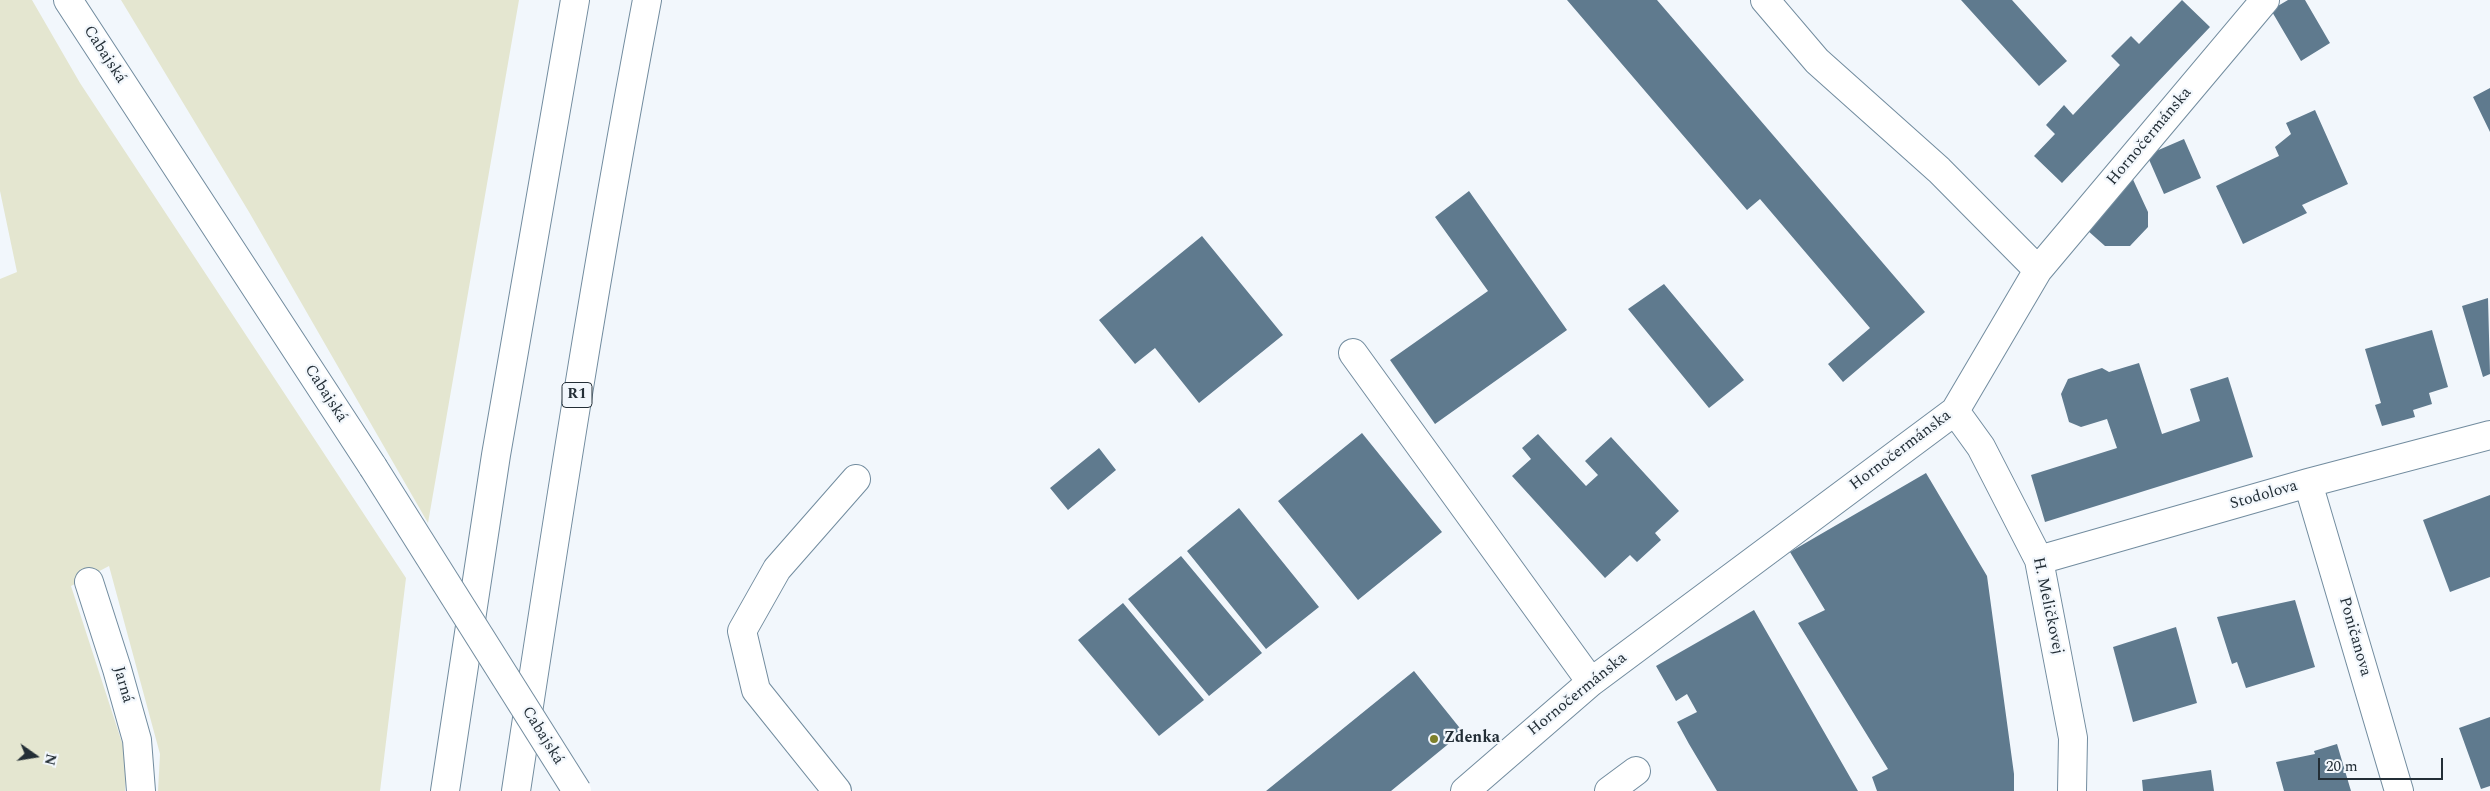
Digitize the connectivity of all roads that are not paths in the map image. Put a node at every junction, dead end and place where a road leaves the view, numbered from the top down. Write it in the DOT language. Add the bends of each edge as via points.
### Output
graph roads {
  1 [pos="68,0"];
  2 [pos="575,0"];
  3 [pos="647,0"];
  4 [pos="1765,0"];
  5 [pos="2266,0"];
  6 [pos="2038,270"];
  7 [pos="1353,353"];
  8 [pos="1955,411"];
  9 [pos="2490,435"];
  10 [pos="856,479"];
  11 [pos="2308,483"];
  12 [pos="2040,560"];
  13 [pos="89,582"];
  14 [pos="1591,682"];
  15 [pos="1636,771"];
  16 [pos="141,791"];
  17 [pos="445,791"];
  18 [pos="516,791"];
  19 [pos="577,791"];
  20 [pos="837,791"];
  21 [pos="1465,791"];
  22 [pos="1609,791"];
  23 [pos="2072,791"];
  24 [pos="2399,791"];
  1 -- 19 [label="main road, Cabajská, bridge" via="373,467"];
  2 -- 17 [label="main road" via="496,455"];
  3 -- 18 [label="main road, R1" via="567,457"];
  4 -- 6 [label="main road" via="1817,61 1939,170"];
  5 -- 6 [label="main road, Hornočermánska"];
  6 -- 8 [label="main road, Hornočermánska"];
  7 -- 14 [label="main road"];
  8 -- 12 [label="main road, H. Meličkovej" via="1981,446"];
  8 -- 14 [label="main road, Hornočermánska"];
  9 -- 11 [label="main road, Stodolova"];
  10 -- 20 [label="main road" via="777,569 742,631 756,690"];
  11 -- 12 [label="main road, Stodolova"];
  11 -- 24 [label="main road, Poničanova"];
  12 -- 23 [label="main road, H. Meličkovej" via="2073,738"];
  13 -- 16 [label="main road, Jarná" via="137,740"];
  14 -- 21 [label="main road, Hornočermánska"];
  15 -- 22 [label="main road"];
}
